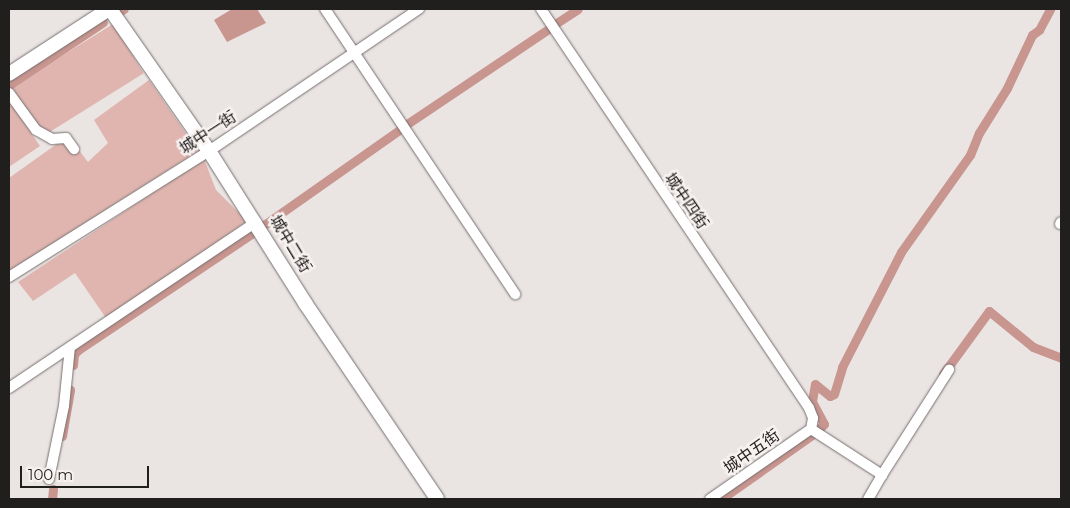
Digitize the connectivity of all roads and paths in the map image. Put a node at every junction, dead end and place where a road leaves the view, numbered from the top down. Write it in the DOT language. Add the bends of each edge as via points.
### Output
graph roads {
  1 [pos="110,9"];
  2 [pos="325,9"];
  3 [pos="419,9"];
  4 [pos="540,9"];
  5 [pos="354,54"];
  6 [pos="9,74"];
  7 [pos="9,93"];
  8 [pos="74,149"];
  9 [pos="209,151"];
  10 [pos="256,222"];
  11 [pos="9,277"];
  12 [pos="514,294"];
  13 [pos="70,346"];
  14 [pos="949,370"];
  15 [pos="9,388"];
  16 [pos="811,430"];
  17 [pos="882,475"];
  18 [pos="49,479"];
  19 [pos="437,499"];
  20 [pos="710,499"];
  21 [pos="868,499"];
  1 -- 6 [label="street"];
  1 -- 9 [label="street, 城中二街"];
  2 -- 5 [label="street"];
  3 -- 5 [label="street, 城中一街"];
  4 -- 16 [label="street, 城中四街" via="809,408 813,418"];
  5 -- 9 [label="street, 城中一街"];
  5 -- 12 [label="street"];
  7 -- 8 [label="street" via="36,130 52,139 66,138"];
  9 -- 10 [label="street, 城中二街"];
  9 -- 11 [label="street, 城中一街"];
  10 -- 13 [label="street"];
  10 -- 19 [label="street, 城中二街" via="305,303"];
  13 -- 15 [label="street"];
  13 -- 18 [label="street" via="64,406"];
  14 -- 17 [label="street"];
  16 -- 17 [label="street"];
  16 -- 20 [label="street, 城中五街"];
  17 -- 21 [label="street"];
}
